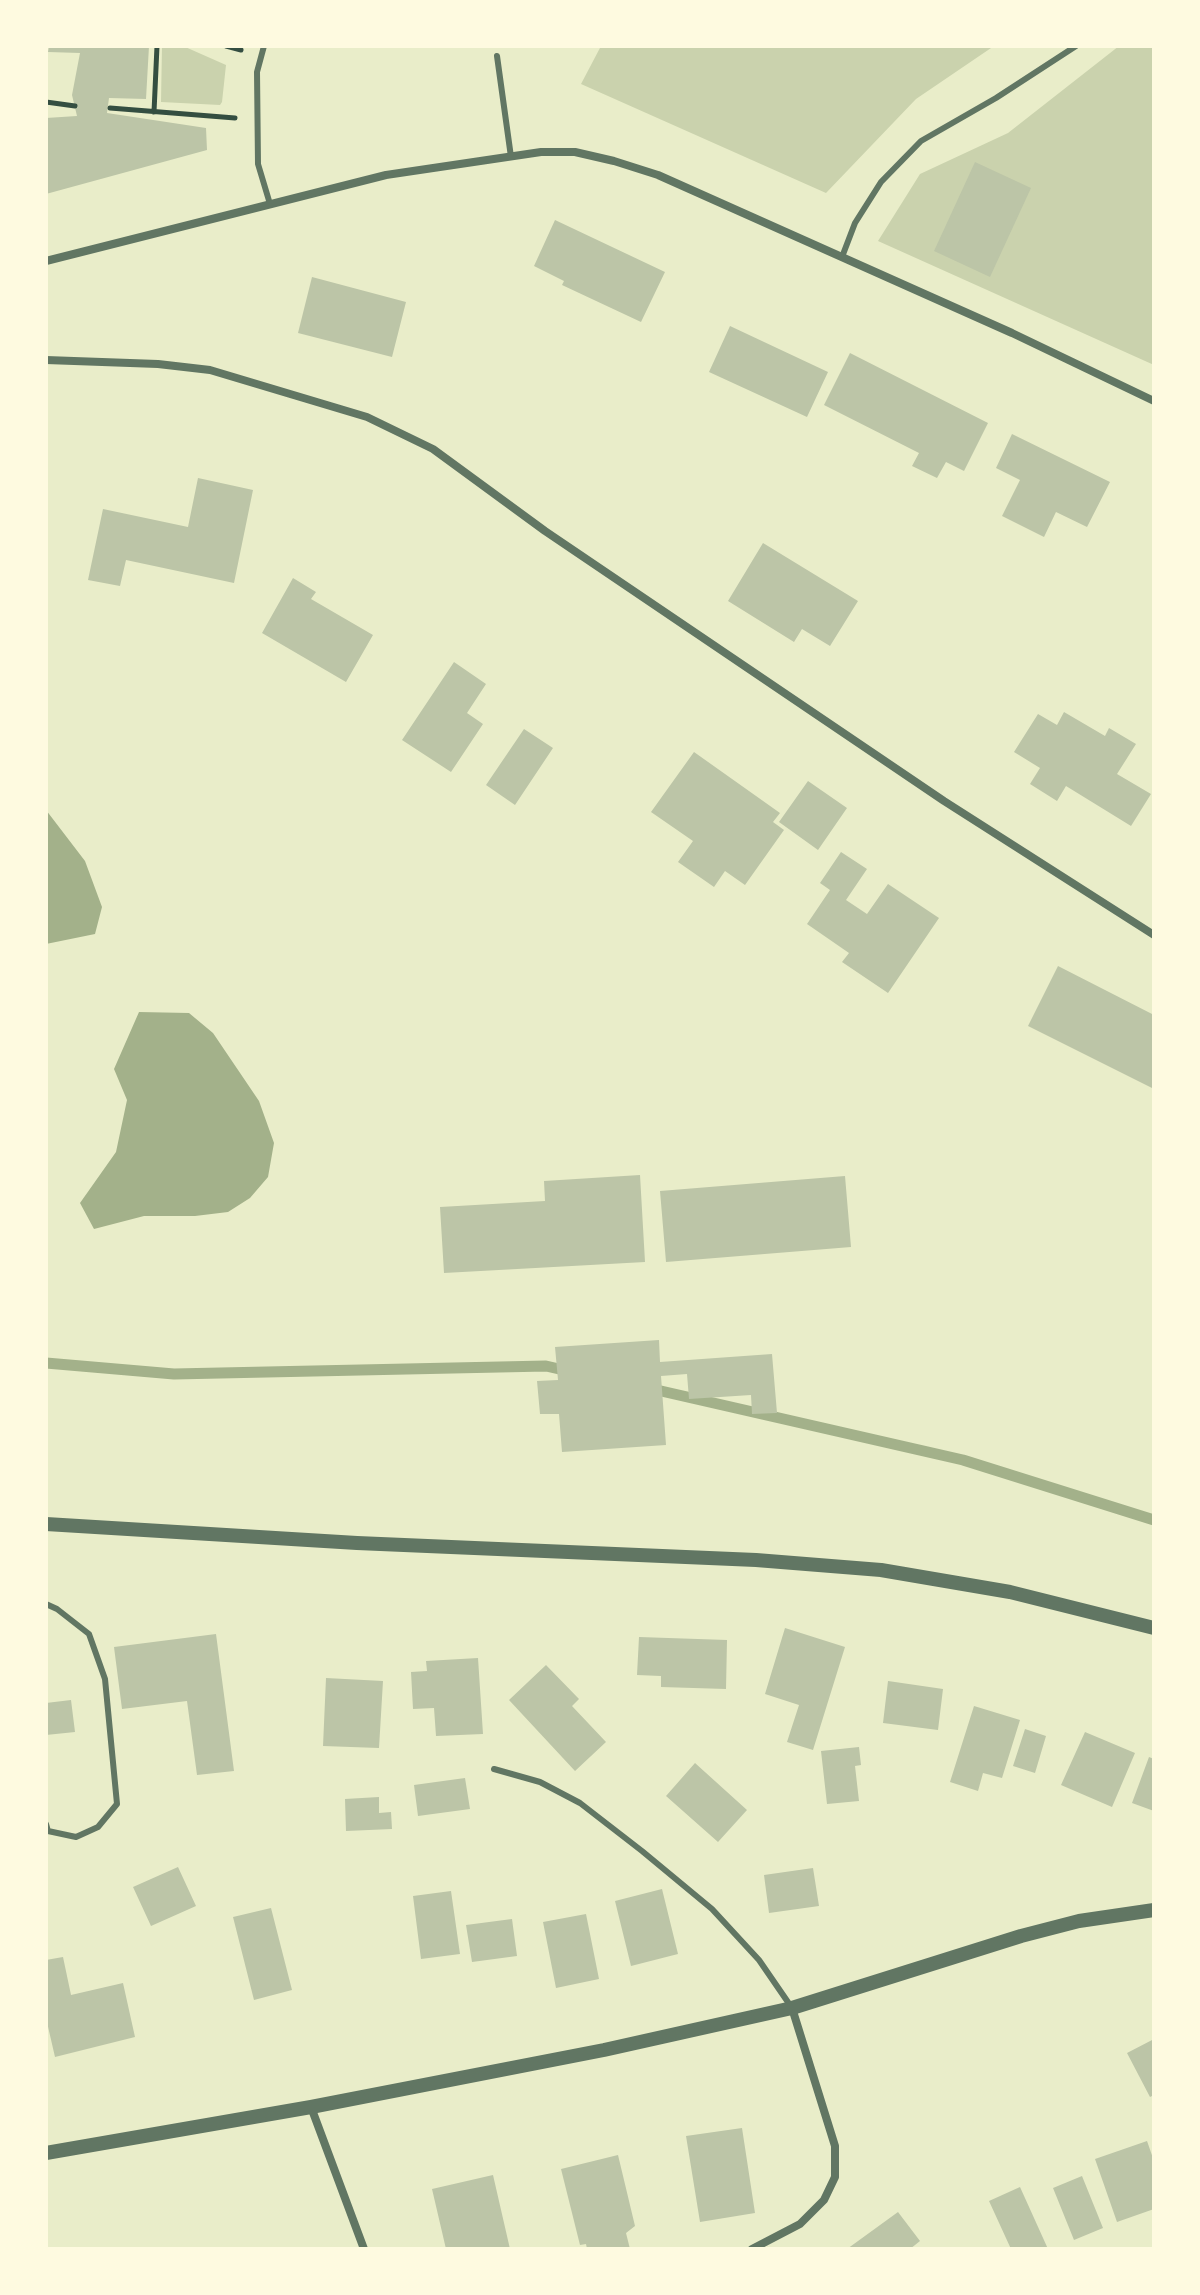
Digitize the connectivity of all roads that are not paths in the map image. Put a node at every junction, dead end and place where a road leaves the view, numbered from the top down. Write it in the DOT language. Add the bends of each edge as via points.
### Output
graph roads {
  1 [pos="264,46"];
  2 [pos="1076,46"];
  3 [pos="497,56"];
  4 [pos="511,157"];
  5 [pos="270,204"];
  6 [pos="842,257"];
  7 [pos="46,261"];
  8 [pos="46,360"];
  9 [pos="1154,401"];
  10 [pos="1154,935"];
  11 [pos="46,1524"];
  12 [pos="46,1604"];
  13 [pos="1154,1628"];
  14 [pos="494,1769"];
  15 [pos="46,1824"];
  16 [pos="1154,1910"];
  17 [pos="792,2008"];
  18 [pos="311,2107"];
  19 [pos="46,2153"];
  20 [pos="364,2249"];
  21 [pos="752,2249"];
  1 -- 5 [label="lane" via="257,72 258,164"];
  2 -- 6 [label="lane" via="921,141 881,182 855,223"];
  3 -- 4 [label="lane"];
  4 -- 5 [label="street" via="386,175"];
  4 -- 6 [label="street" via="575,152 614,161 658,175"];
  5 -- 7 [label="street"];
  6 -- 9 [label="street"];
  8 -- 10 [label="street" via="210,370 367,417 423,444 931,793"];
  11 -- 13 [label="street" via="881,1570 1010,1592"];
  12 -- 15 [label="lane" via="89,1634 105,1679 117,1804 98,1827 76,1837 48,1831"];
  14 -- 17 [label="lane" via="540,1782 580,1803 642,1851 712,1909 759,1960"];
  16 -- 17 [label="street" via="1021,1936"];
  17 -- 18 [label="street"];
  17 -- 21 [label="street" via="835,2146 835,2177 824,2200 800,2224"];
  18 -- 19 [label="street"];
  18 -- 20 [label="street"];
}
